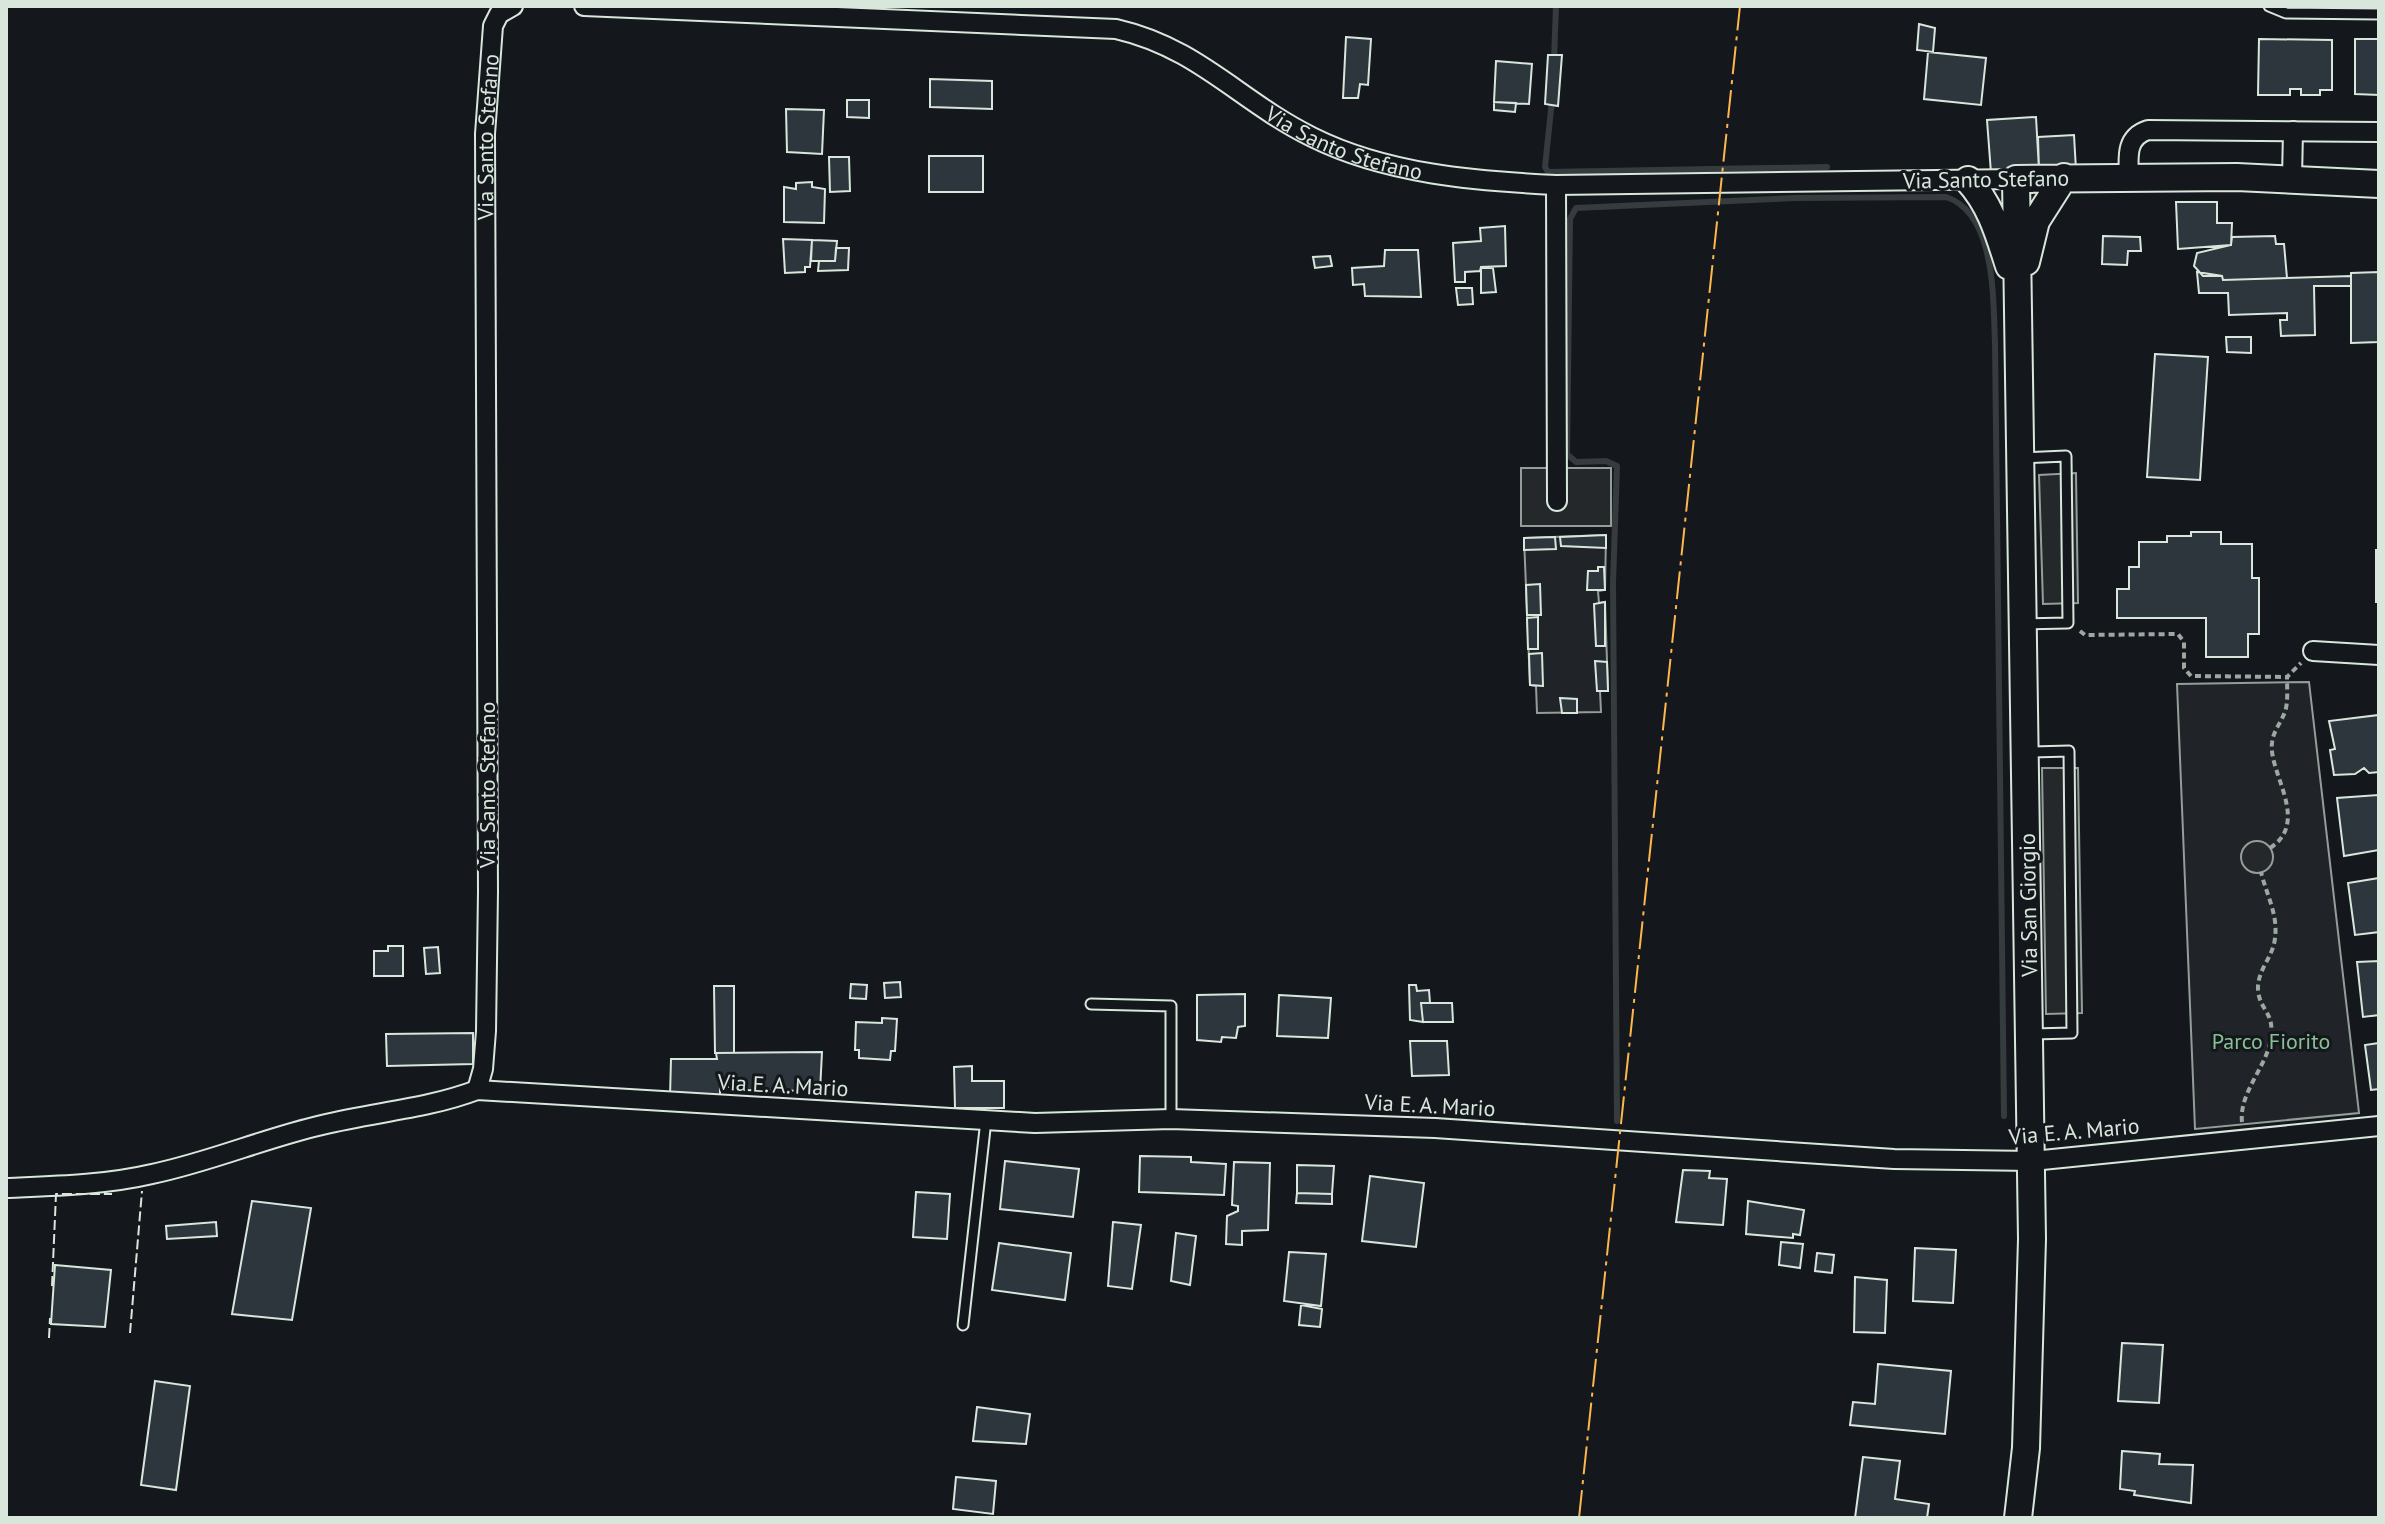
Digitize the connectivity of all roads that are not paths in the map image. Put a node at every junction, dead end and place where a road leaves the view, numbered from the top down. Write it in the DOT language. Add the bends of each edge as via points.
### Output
graph roads {
  1 [pos="511,6"];
  2 [pos="584,6"];
  3 [pos="2269,6"];
  4 [pos="2379,14"];
  5 [pos="2293,131"];
  6 [pos="2379,132"];
  7 [pos="2129,176"];
  8 [pos="2064,177"];
  9 [pos="2292,178"];
  10 [pos="2016,179"];
  11 [pos="1968,180"];
  12 [pos="2379,184"];
  13 [pos="1556,185"];
  14 [pos="2017,292"];
  15 [pos="2020,458"];
  16 [pos="1557,501"];
  17 [pos="2022,624"];
  18 [pos="2313,651"];
  19 [pos="2379,655"];
  20 [pos="2024,752"];
  21 [pos="1091,1004"];
  22 [pos="2030,1034"];
  23 [pos="477,1090"];
  24 [pos="1171,1119"];
  25 [pos="986,1120"];
  26 [pos="2379,1126"];
  27 [pos="2032,1161"];
  28 [pos="6,1188"];
  29 [pos="963,1325"];
  30 [pos="2018,1518"];
  1 -- 23 [label="street, Via Santo Stefano" via="493,26 485,134 488,891 486,1031"];
  2 -- 13 [label="street, Via Santo Stefano" via="1116,29 1154,38 1185,54 1277,117 1347,152 1384,164 1492,182"];
  3 -- 4 [label="lane" via="2286,13"];
  5 -- 6 [label="street"];
  5 -- 7 [label="street" via="2137,133 2131,141"];
  5 -- 9 [label="street"];
  7 -- 8 [label="street, Via Santo Stefano"];
  7 -- 9 [label="street, Via Santo Stefano"];
  8 -- 10 [label="street, Via Santo Stefano"];
  8 -- 14 [label="street, Via San Giorgio" via="2036,221"];
  9 -- 12 [label="street, Via Santo Stefano"];
  10 -- 11 [label="street, Via Santo Stefano"];
  10 -- 14 [label="street, Via San Giorgio"];
  11 -- 13 [label="street, Via Santo Stefano"];
  11 -- 14 [label="street, Via San Giorgio" via="1996,223"];
  13 -- 16 [label="street"];
  14 -- 15 [label="street, Via San Giorgio"];
  15 -- 17 [label="street, Via San Giorgio"];
  15 -- 17 [label="lane" via="2066,456 2068,623"];
  17 -- 20 [label="street, Via San Giorgio"];
  18 -- 19 [label="street"];
  20 -- 22 [label="street, Via San Giorgio"];
  20 -- 22 [label="lane" via="2069,751 2072,1033"];
  21 -- 24 [label="lane" via="1171,1006"];
  22 -- 27 [label="street, Via San Giorgio"];
  23 -- 25 [label="street, Via E. A. Mario"];
  23 -- 28 [label="street" via="422,1107 261,1140 155,1174"];
  24 -- 25 [label="street, Via E. A. Mario"];
  24 -- 27 [label="street, Via E. A. Mario" via="1435,1128 1894,1159"];
  25 -- 29 [label="lane"];
  26 -- 27 [label="street, Via E. A. Mario"];
  27 -- 30 [label="street, Via San Giorgio" via="2026,1448"];
}
